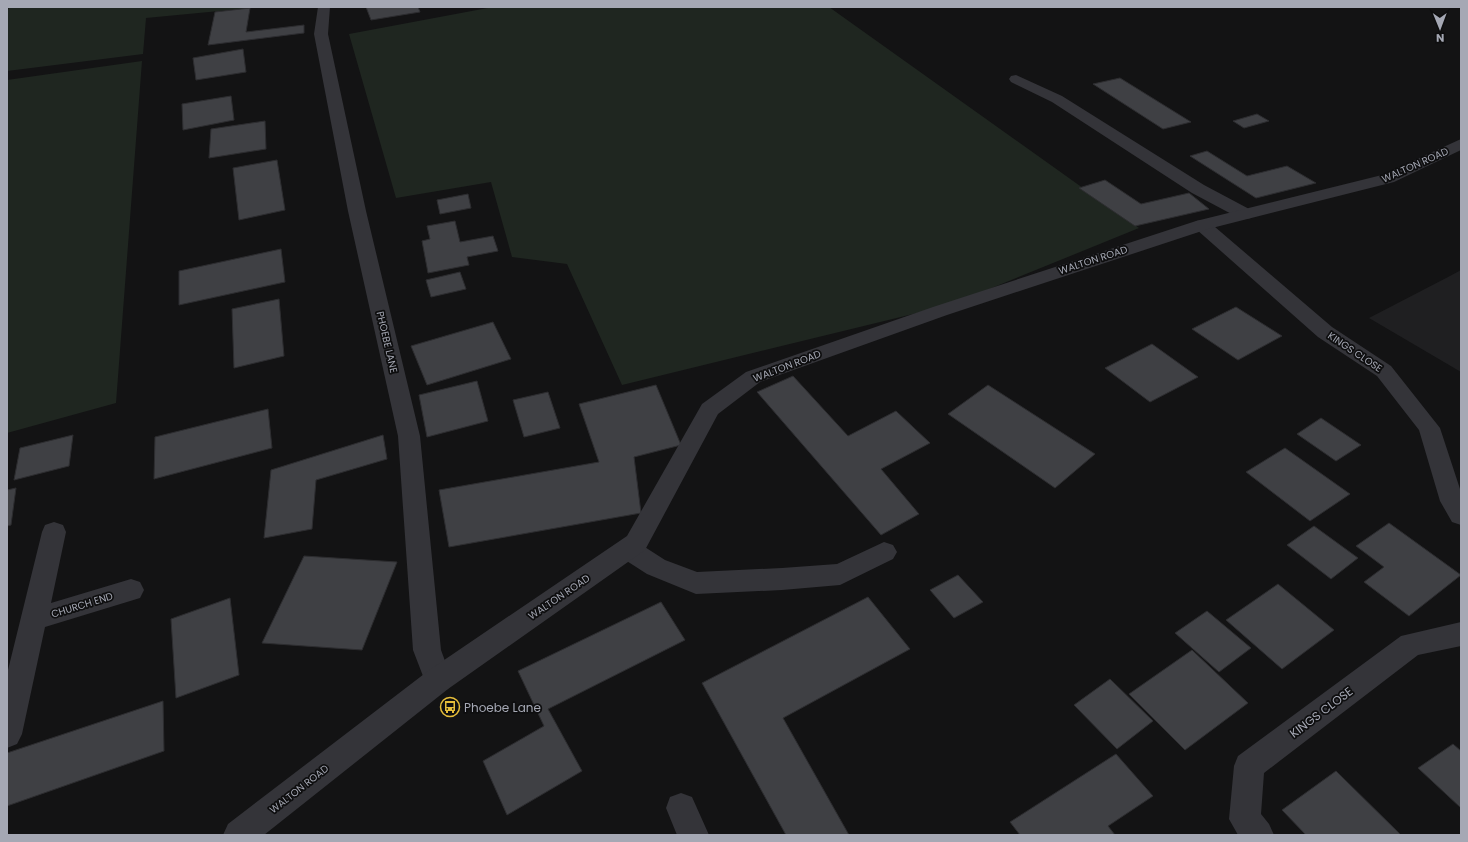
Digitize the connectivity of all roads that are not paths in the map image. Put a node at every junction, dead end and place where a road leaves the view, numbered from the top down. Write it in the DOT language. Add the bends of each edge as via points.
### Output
graph roads {
  1 [pos="324,7"];
  2 [pos="1016,79"];
  3 [pos="1461,144"];
  4 [pos="1246,214"];
  5 [pos="1202,225"];
  6 [pos="1461,514"];
  7 [pos="54,532"];
  8 [pos="628,549"];
  9 [pos="884,552"];
  10 [pos="131,590"];
  11 [pos="34,619"];
  12 [pos="1461,634"];
  13 [pos="438,680"];
  14 [pos="7,734"];
  15 [pos="240,835"];
  16 [pos="1258,835"];
  1 -- 13 [label="street, PHOEBE LANE" via="324,50 356,211 409,436 427,650"];
  2 -- 4 [label="street" via="1057,99 1198,189"];
  3 -- 4 [label="street, WALTON ROAD" via="1388,179"];
  4 -- 5 [label="street, WALTON ROAD"];
  5 -- 6 [label="street, KINGS CLOSE" via="1325,332 1384,371 1429,428 1452,501"];
  5 -- 8 [label="street, WALTON ROAD" via="940,311 753,376 710,409 636,543"];
  7 -- 11 [label="street, CHURCH END"];
  8 -- 9 [label="street" via="656,567 696,583 840,574"];
  8 -- 13 [label="street, WALTON ROAD"];
  10 -- 11 [label="street, CHURCH END"];
  11 -- 14 [label="street, CHURCH END"];
  12 -- 16 [label="street, KINGS CLOSE" via="1411,645 1249,766 1245,819"];
  13 -- 15 [label="street, WALTON ROAD"];
}
